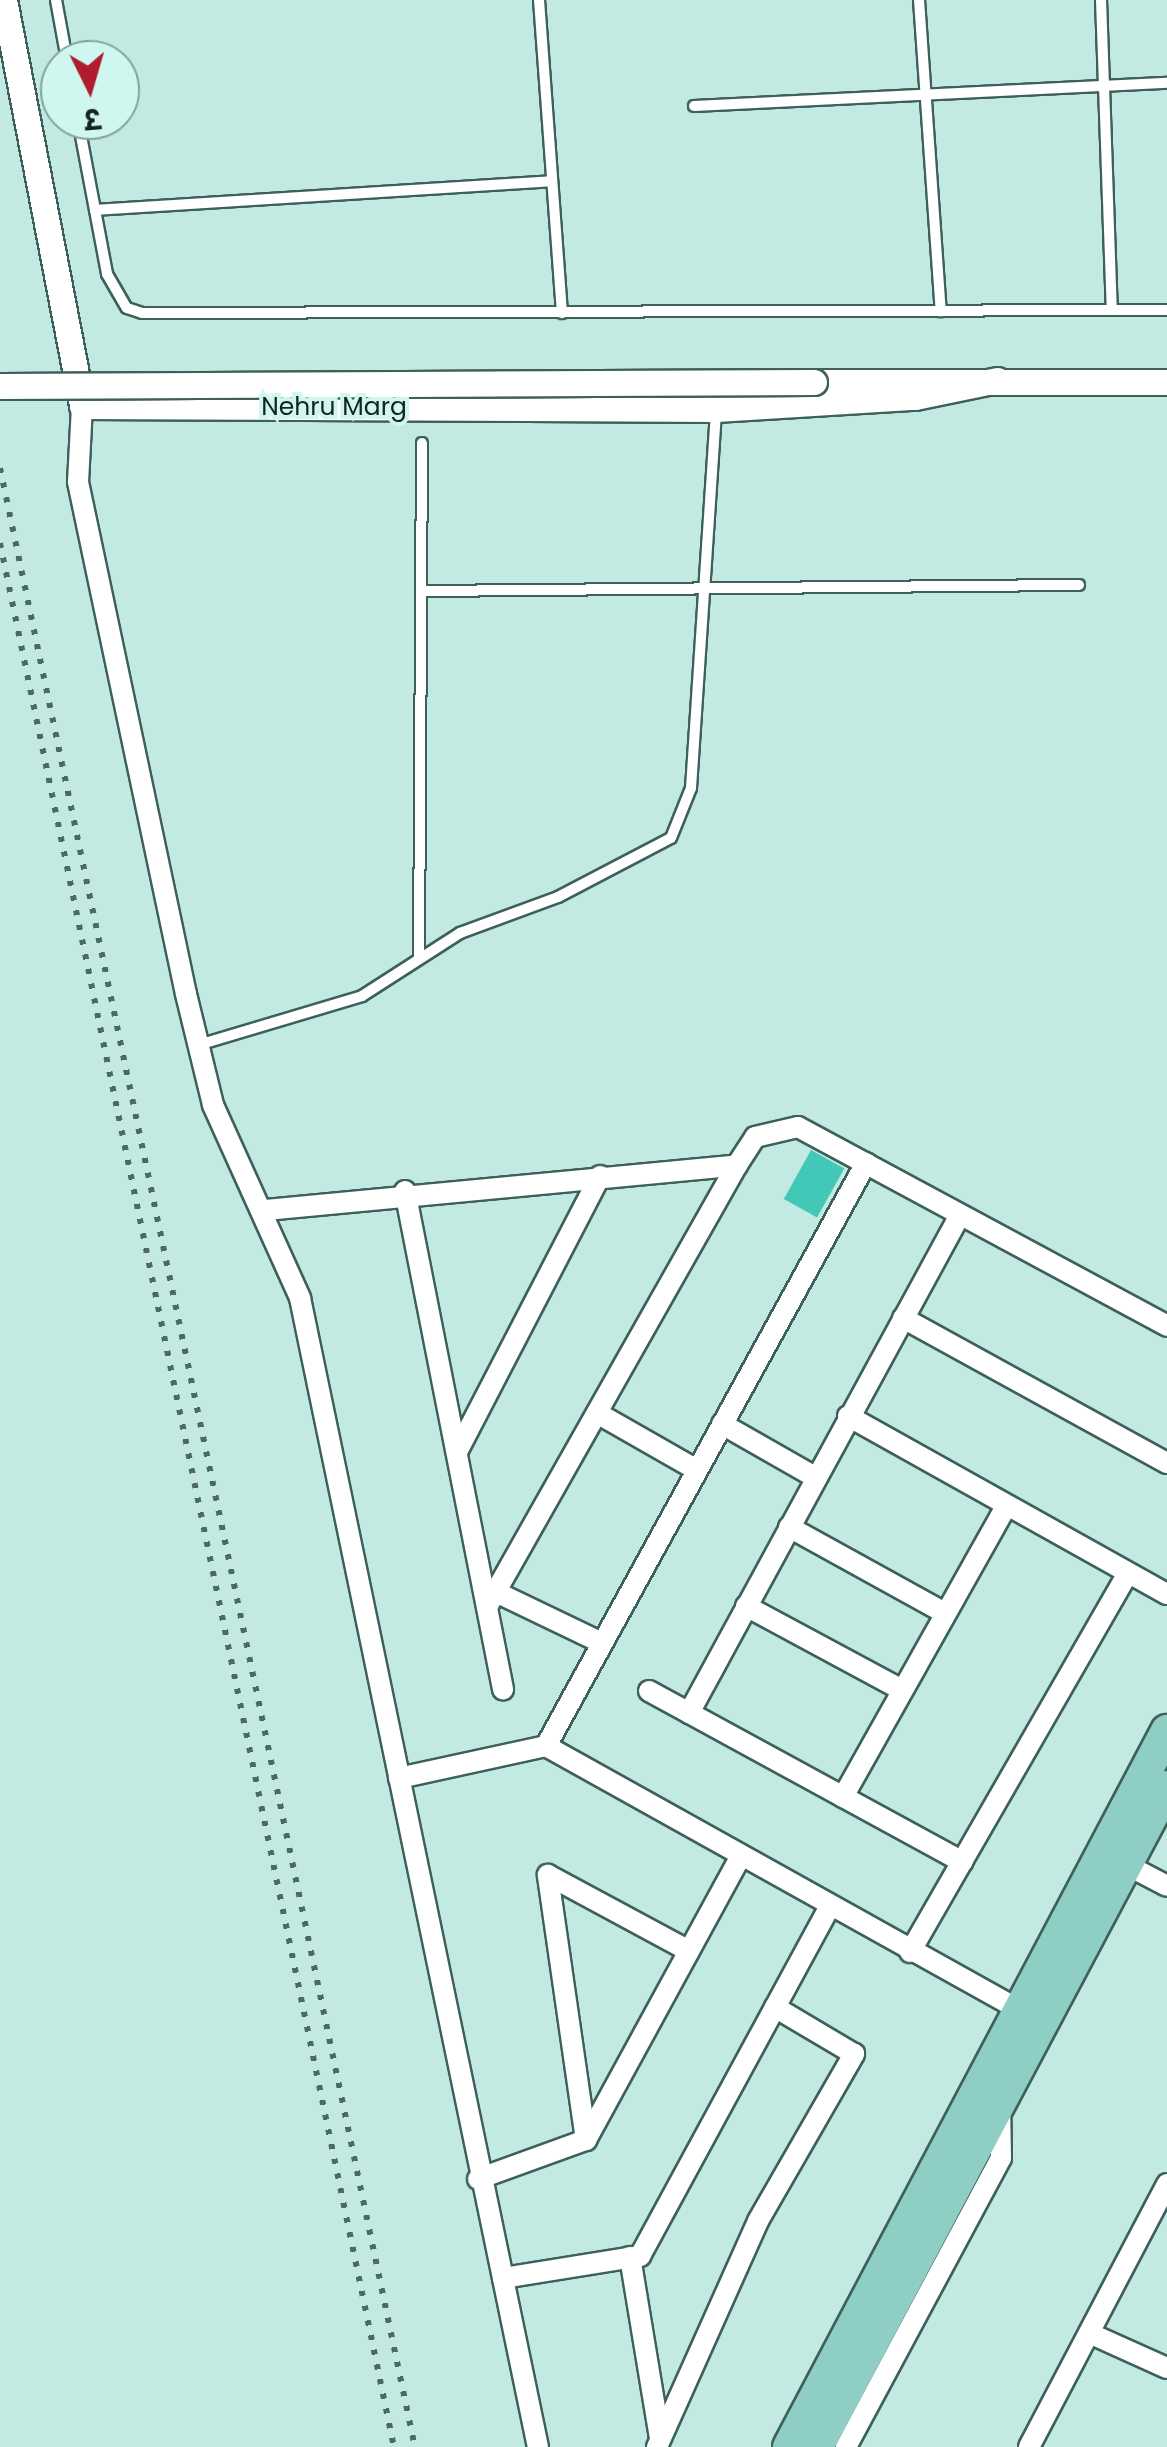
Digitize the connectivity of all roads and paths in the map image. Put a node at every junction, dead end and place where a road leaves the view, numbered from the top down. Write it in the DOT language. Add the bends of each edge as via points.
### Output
graph roads {
  1 [pos="4,0"];
  2 [pos="56,0"];
  3 [pos="539,0"];
  4 [pos="919,0"];
  5 [pos="1101,0"];
  6 [pos="63,40"];
  7 [pos="1167,83"];
  8 [pos="1105,85"];
  9 [pos="926,97"];
  10 [pos="694,106"];
  11 [pos="82,140"];
  12 [pos="550,180"];
  13 [pos="95,210"];
  14 [pos="1112,310"];
  15 [pos="1167,310"];
  16 [pos="941,311"];
  17 [pos="562,314"];
  18 [pos="998,380"];
  19 [pos="1167,382"];
  20 [pos="0,386"];
  21 [pos="82,406"];
  22 [pos="716,409"];
  23 [pos="422,443"];
  24 [pos="707,584"];
  25 [pos="1079,585"];
  26 [pos="425,591"];
  27 [pos="419,958"];
  28 [pos="198,1045"];
  29 [pos="866,1163"];
  30 [pos="737,1165"];
  31 [pos="600,1176"];
  32 [pos="405,1191"];
  33 [pos="265,1210"];
  34 [pos="960,1214"];
  35 [pos="903,1318"];
  36 [pos="1167,1326"];
  37 [pos="597,1413"];
  38 [pos="848,1416"];
  39 [pos="722,1424"];
  40 [pos="456,1452"];
  41 [pos="1167,1463"];
  42 [pos="697,1470"];
  43 [pos="814,1478"];
  44 [pos="1006,1506"];
  45 [pos="788,1526"];
  46 [pos="1126,1574"];
  47 [pos="1167,1594"];
  48 [pos="492,1600"];
  49 [pos="746,1606"];
  50 [pos="946,1614"];
  51 [pos="602,1644"];
  52 [pos="503,1689"];
  53 [pos="902,1690"];
  54 [pos="649,1691"];
  55 [pos="689,1713"];
  56 [pos="1167,1731"];
  57 [pos="546,1746"];
  58 [pos="399,1778"];
  59 [pos="1167,1786"];
  60 [pos="843,1797"];
  61 [pos="741,1856"];
  62 [pos="962,1862"];
  63 [pos="1126,1864"];
  64 [pos="1167,1886"];
  65 [pos="830,1906"];
  66 [pos="690,1951"];
  67 [pos="910,1952"];
  68 [pos="775,2007"];
  69 [pos="1018,2009"];
  70 [pos="1000,2100"];
  71 [pos="586,2140"];
  72 [pos="961,2141"];
  73 [pos="478,2179"];
  74 [pos="1167,2184"];
  75 [pos="630,2257"];
  76 [pos="502,2278"];
  77 [pos="1089,2333"];
  78 [pos="1167,2368"];
  79 [pos="659,2443"];
  80 [pos="538,2447"];
  81 [pos="789,2447"];
  82 [pos="817,2447"];
  83 [pos="846,2447"];
  84 [pos="1029,2447"];
  1 -- 21 [label="street"];
  2 -- 6 [label="lane"];
  3 -- 12 [label="lane"];
  4 -- 9 [label="lane"];
  5 -- 8 [label="lane"];
  7 -- 8 [label="lane"];
  8 -- 9 [label="lane"];
  8 -- 14 [label="lane"];
  9 -- 10 [label="lane"];
  9 -- 16 [label="lane"];
  11 -- 13 [label="lane"];
  12 -- 13 [label="lane"];
  12 -- 17 [label="lane"];
  13 -- 17 [label="lane" via="116,294 142,313"];
  14 -- 15 [label="lane"];
  14 -- 16 [label="lane"];
  16 -- 17 [label="lane"];
  18 -- 19 [label="street"];
  18 -- 20 [label="street, bridge"];
  18 -- 22 [label="street, Nehru Marg" via="916,397"];
  21 -- 22 [label="street, Nehru Marg"];
  21 -- 28 [label="street" via="78,482"];
  22 -- 24 [label="lane"];
  23 -- 26 [label="lane"];
  24 -- 25 [label="lane"];
  24 -- 26 [label="lane"];
  24 -- 27 [label="lane" via="691,788 670,838"];
  26 -- 27 [label="lane"];
  27 -- 28 [label="lane" via="362,996"];
  28 -- 33 [label="street" via="224,1133"];
  29 -- 30 [label="street" via="798,1127 755,1138"];
  29 -- 34 [label="street"];
  29 -- 39 [label="street"];
  30 -- 31 [label="street"];
  30 -- 37 [label="street"];
  31 -- 32 [label="street"];
  31 -- 40 [label="street"];
  32 -- 33 [label="street"];
  32 -- 40 [label="street"];
  33 -- 58 [label="street" via="300,1298"];
  34 -- 35 [label="street"];
  34 -- 36 [label="street"];
  35 -- 38 [label="street"];
  35 -- 41 [label="street"];
  37 -- 42 [label="street"];
  37 -- 48 [label="street"];
  38 -- 43 [label="street"];
  38 -- 44 [label="street"];
  39 -- 42 [label="street"];
  39 -- 43 [label="street"];
  40 -- 48 [label="street"];
  42 -- 51 [label="street"];
  43 -- 45 [label="street"];
  44 -- 46 [label="street"];
  44 -- 50 [label="street"];
  45 -- 49 [label="street"];
  45 -- 50 [label="street"];
  46 -- 47 [label="street"];
  46 -- 62 [label="street"];
  48 -- 51 [label="street"];
  48 -- 52 [label="street"];
  49 -- 53 [label="street"];
  49 -- 55 [label="street"];
  50 -- 53 [label="street"];
  51 -- 57 [label="street"];
  53 -- 60 [label="street"];
  54 -- 55 [label="street"];
  55 -- 60 [label="street"];
  56 -- 69 [label="main road"];
  57 -- 58 [label="street"];
  57 -- 61 [label="street"];
  58 -- 73 [label="street"];
  59 -- 63 [label="main road"];
  60 -- 62 [label="street"];
  61 -- 65 [label="street"];
  61 -- 66 [label="street"];
  62 -- 67 [label="street"];
  63 -- 64 [label="street"];
  63 -- 70 [label="main road"];
  65 -- 67 [label="street"];
  65 -- 68 [label="street"];
  66 -- 71 [label="street"];
  66 -- 71 [label="street" via="548,1875"];
  67 -- 69 [label="street"];
  68 -- 75 [label="street" via="640,2256"];
  68 -- 79 [label="street" via="854,2054 758,2221"];
  69 -- 72 [label="main road"];
  70 -- 72 [label="main road"];
  70 -- 83 [label="street" via="1000,2158"];
  71 -- 73 [label="street"];
  72 -- 81 [label="main road"];
  72 -- 82 [label="main road"];
  73 -- 76 [label="street"];
  74 -- 77 [label="street"];
  75 -- 76 [label="street"];
  75 -- 79 [label="street"];
  76 -- 80 [label="street"];
  77 -- 78 [label="street"];
  77 -- 84 [label="street"];
}
